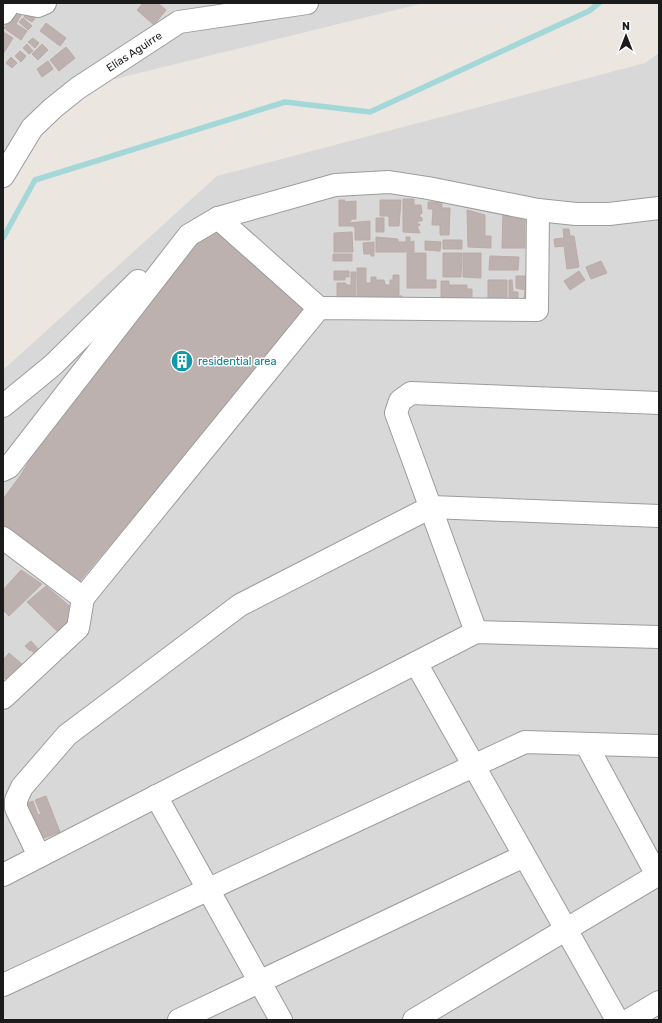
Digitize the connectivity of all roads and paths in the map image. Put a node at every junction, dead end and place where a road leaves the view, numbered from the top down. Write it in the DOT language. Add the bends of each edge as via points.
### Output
graph roads {
  1 [pos="10,3"];
  2 [pos="203,3"];
  3 [pos="307,3"];
  4 [pos="271,6"];
  5 [pos="3,13"];
  6 [pos="179,22"];
  7 [pos="3,176"];
  8 [pos="659,208"];
  9 [pos="538,210"];
  10 [pos="218,218"];
  11 [pos="189,235"];
  12 [pos="319,308"];
  13 [pos="659,403"];
  14 [pos="3,406"];
  15 [pos="3,470"];
  16 [pos="431,507"];
  17 [pos="659,516"];
  18 [pos="3,538"];
  19 [pos="83,598"];
  20 [pos="476,632"];
  21 [pos="659,637"];
  22 [pos="416,663"];
  23 [pos="5,693"];
  24 [pos="586,744"];
  25 [pos="659,746"];
  26 [pos="474,766"];
  27 [pos="156,796"];
  28 [pos="40,856"];
  29 [pos="524,856"];
  30 [pos="3,875"];
  31 [pos="658,875"];
  32 [pos="208,890"];
  33 [pos="566,930"];
  34 [pos="259,982"];
  35 [pos="3,985"];
  36 [pos="659,1002"];
  37 [pos="179,1020"];
  38 [pos="281,1020"];
  39 [pos="414,1020"];
  40 [pos="617,1020"];
  41 [pos="629,1020"];
  1 -- 5 [label="street"];
  2 -- 6 [label="street"];
  3 -- 4 [label="street, Elías Aguirre"];
  4 -- 6 [label="street, Elías Aguirre"];
  6 -- 7 [label="street, Elías Aguirre" via="78,88 53,108 32,128"];
  8 -- 9 [label="street" via="609,214"];
  9 -- 10 [label="street" via="390,182 335,185"];
  9 -- 12 [label="street" via="536,310"];
  10 -- 11 [label="street"];
  10 -- 12 [label="street"];
  11 -- 14 [label="street" via="172,247 53,365"];
  11 -- 15 [label="street"];
  12 -- 19 [label="street"];
  13 -- 16 [label="street" via="411,393 400,401 396,413"];
  16 -- 17 [label="street"];
  16 -- 20 [label="street"];
  16 -- 28 [label="street" via="240,605 67,735 22,787 16,800 18,814"];
  18 -- 19 [label="street"];
  19 -- 23 [label="street" via="78,628"];
  20 -- 21 [label="street"];
  20 -- 22 [label="street"];
  22 -- 26 [label="street"];
  22 -- 27 [label="street"];
  24 -- 25 [label="street"];
  24 -- 26 [label="street" via="525,742"];
  24 -- 31 [label="street"];
  26 -- 29 [label="street"];
  26 -- 32 [label="street"];
  27 -- 28 [label="street"];
  27 -- 32 [label="street"];
  28 -- 30 [label="street"];
  29 -- 33 [label="street"];
  29 -- 34 [label="street"];
  31 -- 33 [label="street"];
  32 -- 34 [label="street"];
  32 -- 35 [label="street"];
  33 -- 39 [label="street"];
  33 -- 40 [label="street"];
  34 -- 37 [label="street"];
  34 -- 38 [label="street"];
  36 -- 41 [label="street"];
}
